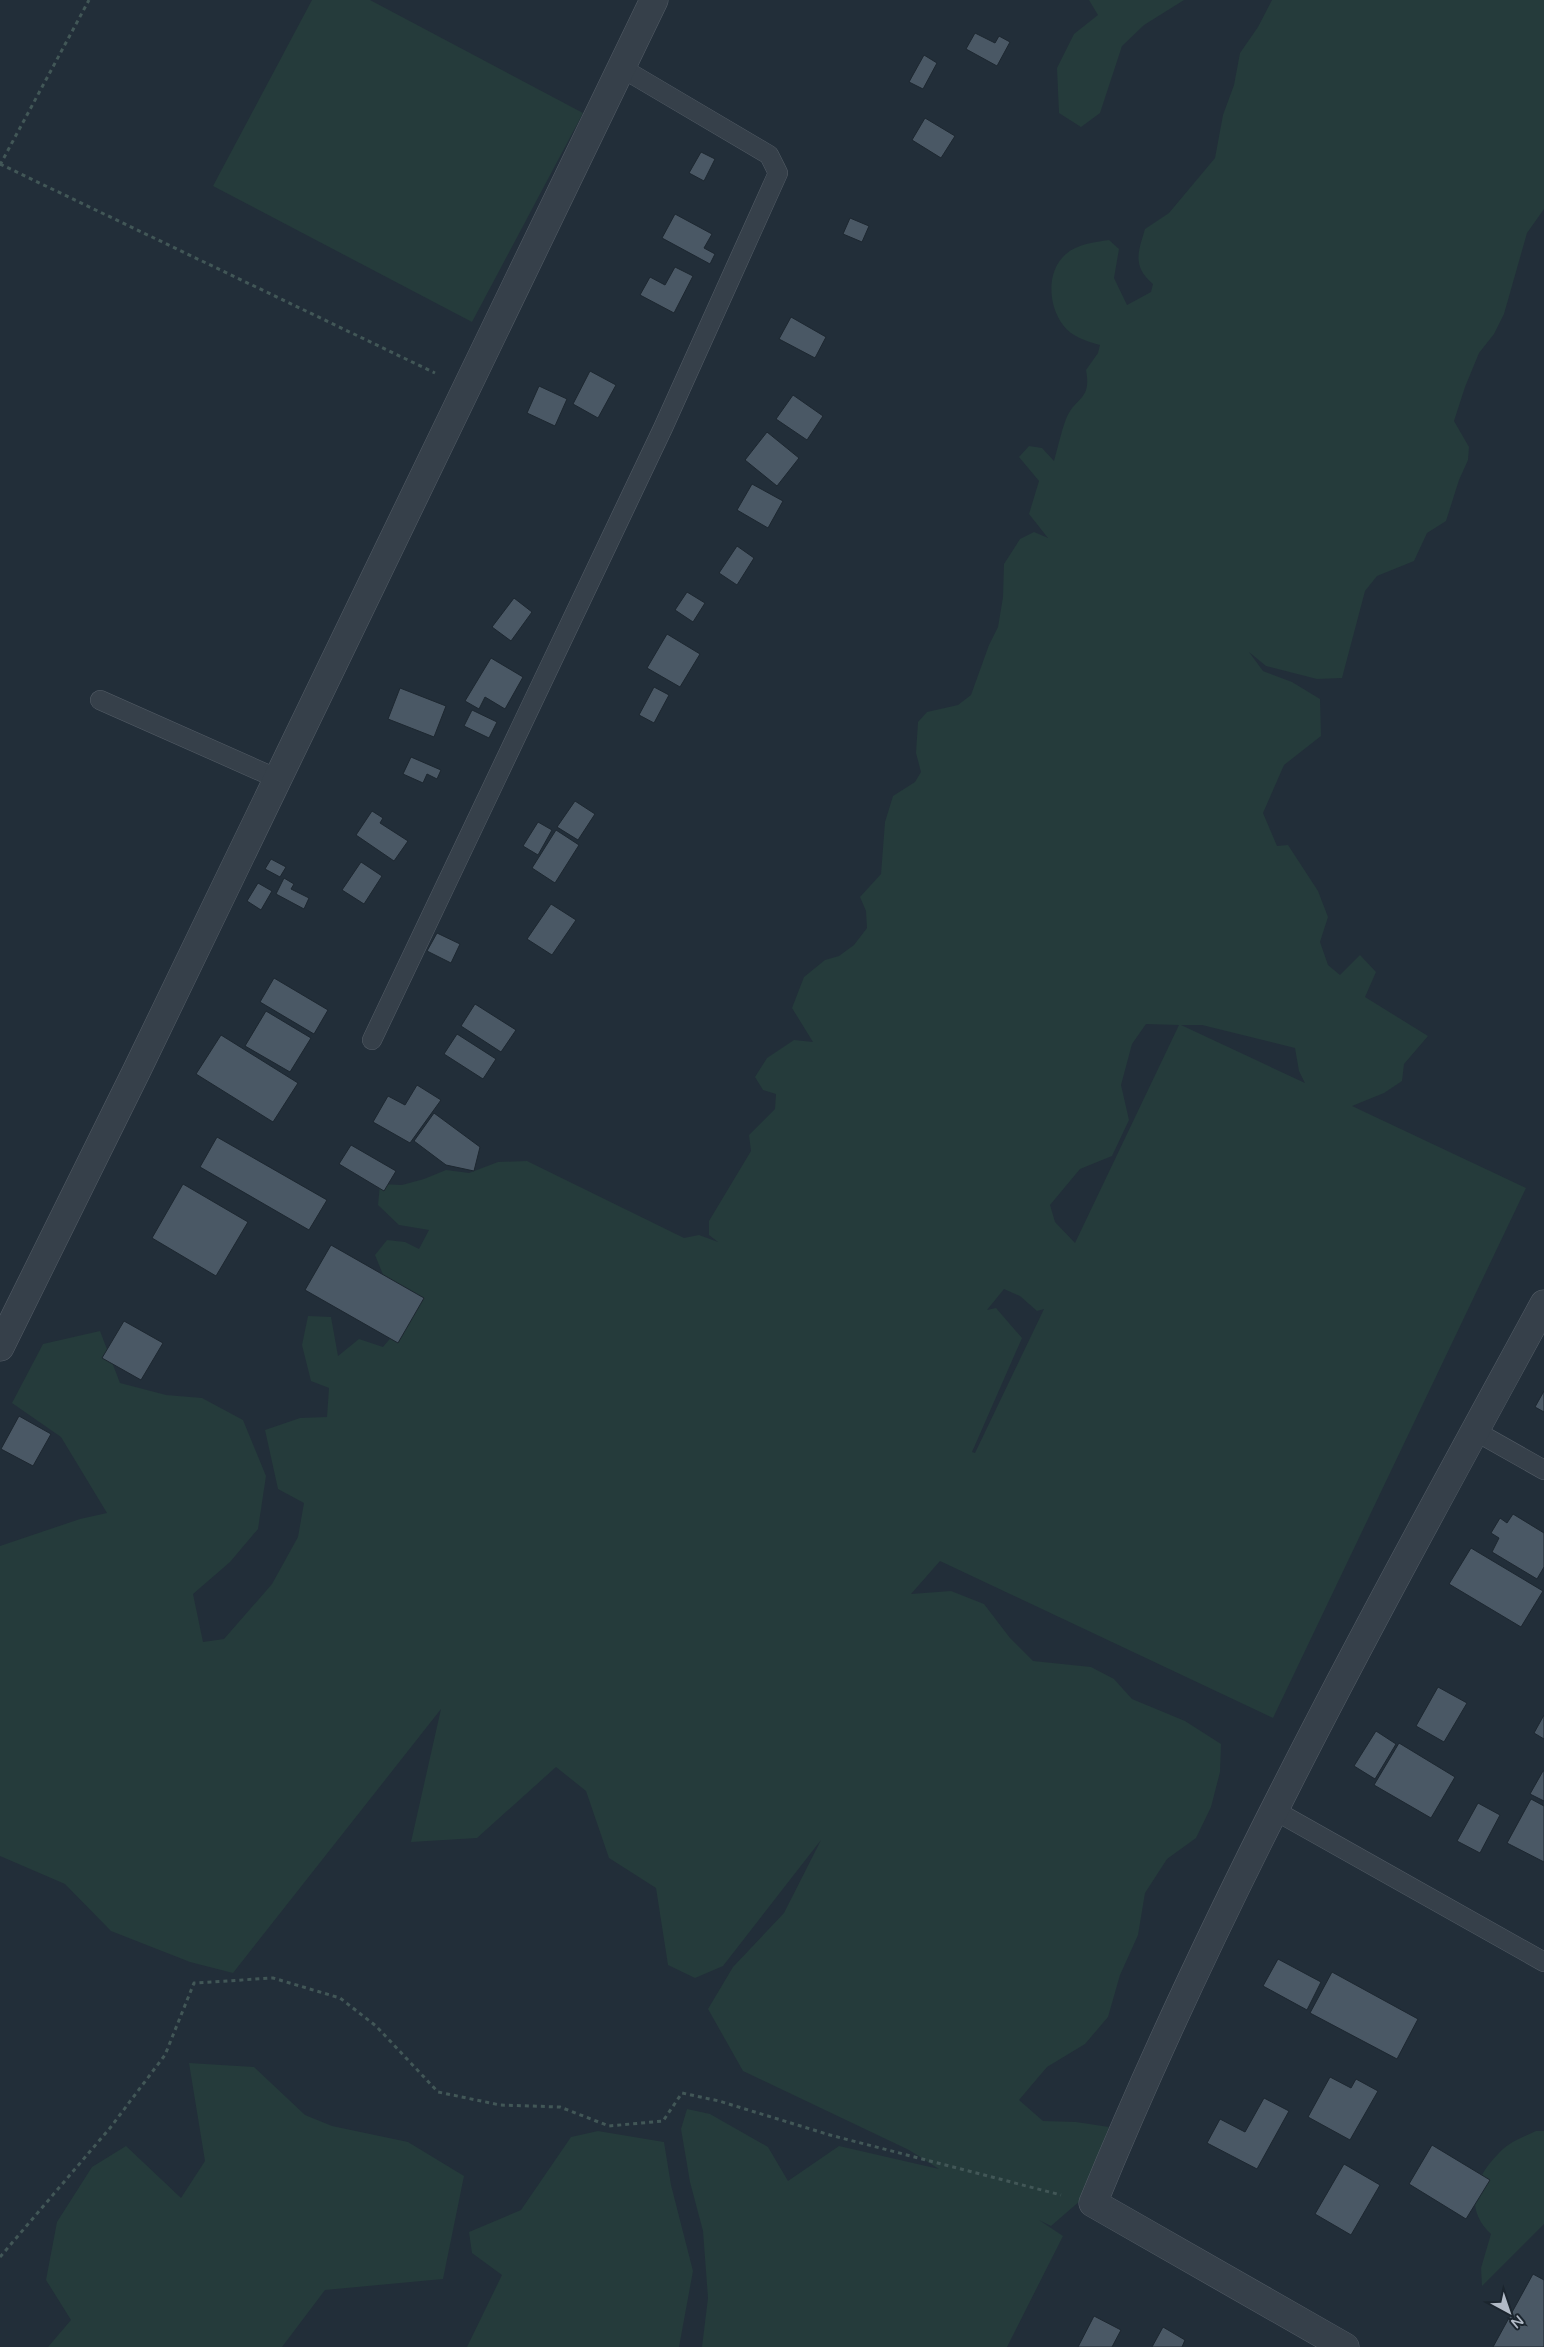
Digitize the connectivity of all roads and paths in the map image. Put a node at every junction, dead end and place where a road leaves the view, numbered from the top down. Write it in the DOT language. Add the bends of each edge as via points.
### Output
graph roads {
  1 [pos="89,0"];
  2 [pos="654,0"];
  3 [pos="620,67"];
  4 [pos="0,164"];
  5 [pos="465,388"];
  6 [pos="100,700"];
  7 [pos="278,779"];
  8 [pos="372,1040"];
  9 [pos="1544,1304"];
  10 [pos="0,1347"];
  11 [pos="1475,1432"];
  12 [pos="1544,1470"];
  13 [pos="1274,1810"];
  14 [pos="1544,1962"];
  15 [pos="1093,2203"];
  16 [pos="0,2257"];
  17 [pos="1345,2347"];
  1 -- 4 [label="path"];
  2 -- 3 [label="street"];
  3 -- 5 [label="street"];
  3 -- 8 [label="lane" via="769,155 778,173 663,428"];
  4 -- 5 [label="path"];
  5 -- 7 [label="street"];
  6 -- 7 [label="lane"];
  7 -- 10 [label="street"];
  9 -- 11 [label="street"];
  11 -- 12 [label="lane"];
  11 -- 13 [label="street"];
  13 -- 14 [label="lane"];
  13 -- 15 [label="street" via="1133,2106"];
  15 -- 16 [label="path" via="830,2136 719,2100 682,2092 662,2120 609,2126 560,2107 500,2105 438,2092 376,2026 340,1998 273,1978 194,1982 165,2056 110,2128"];
  15 -- 17 [label="street"];
}
